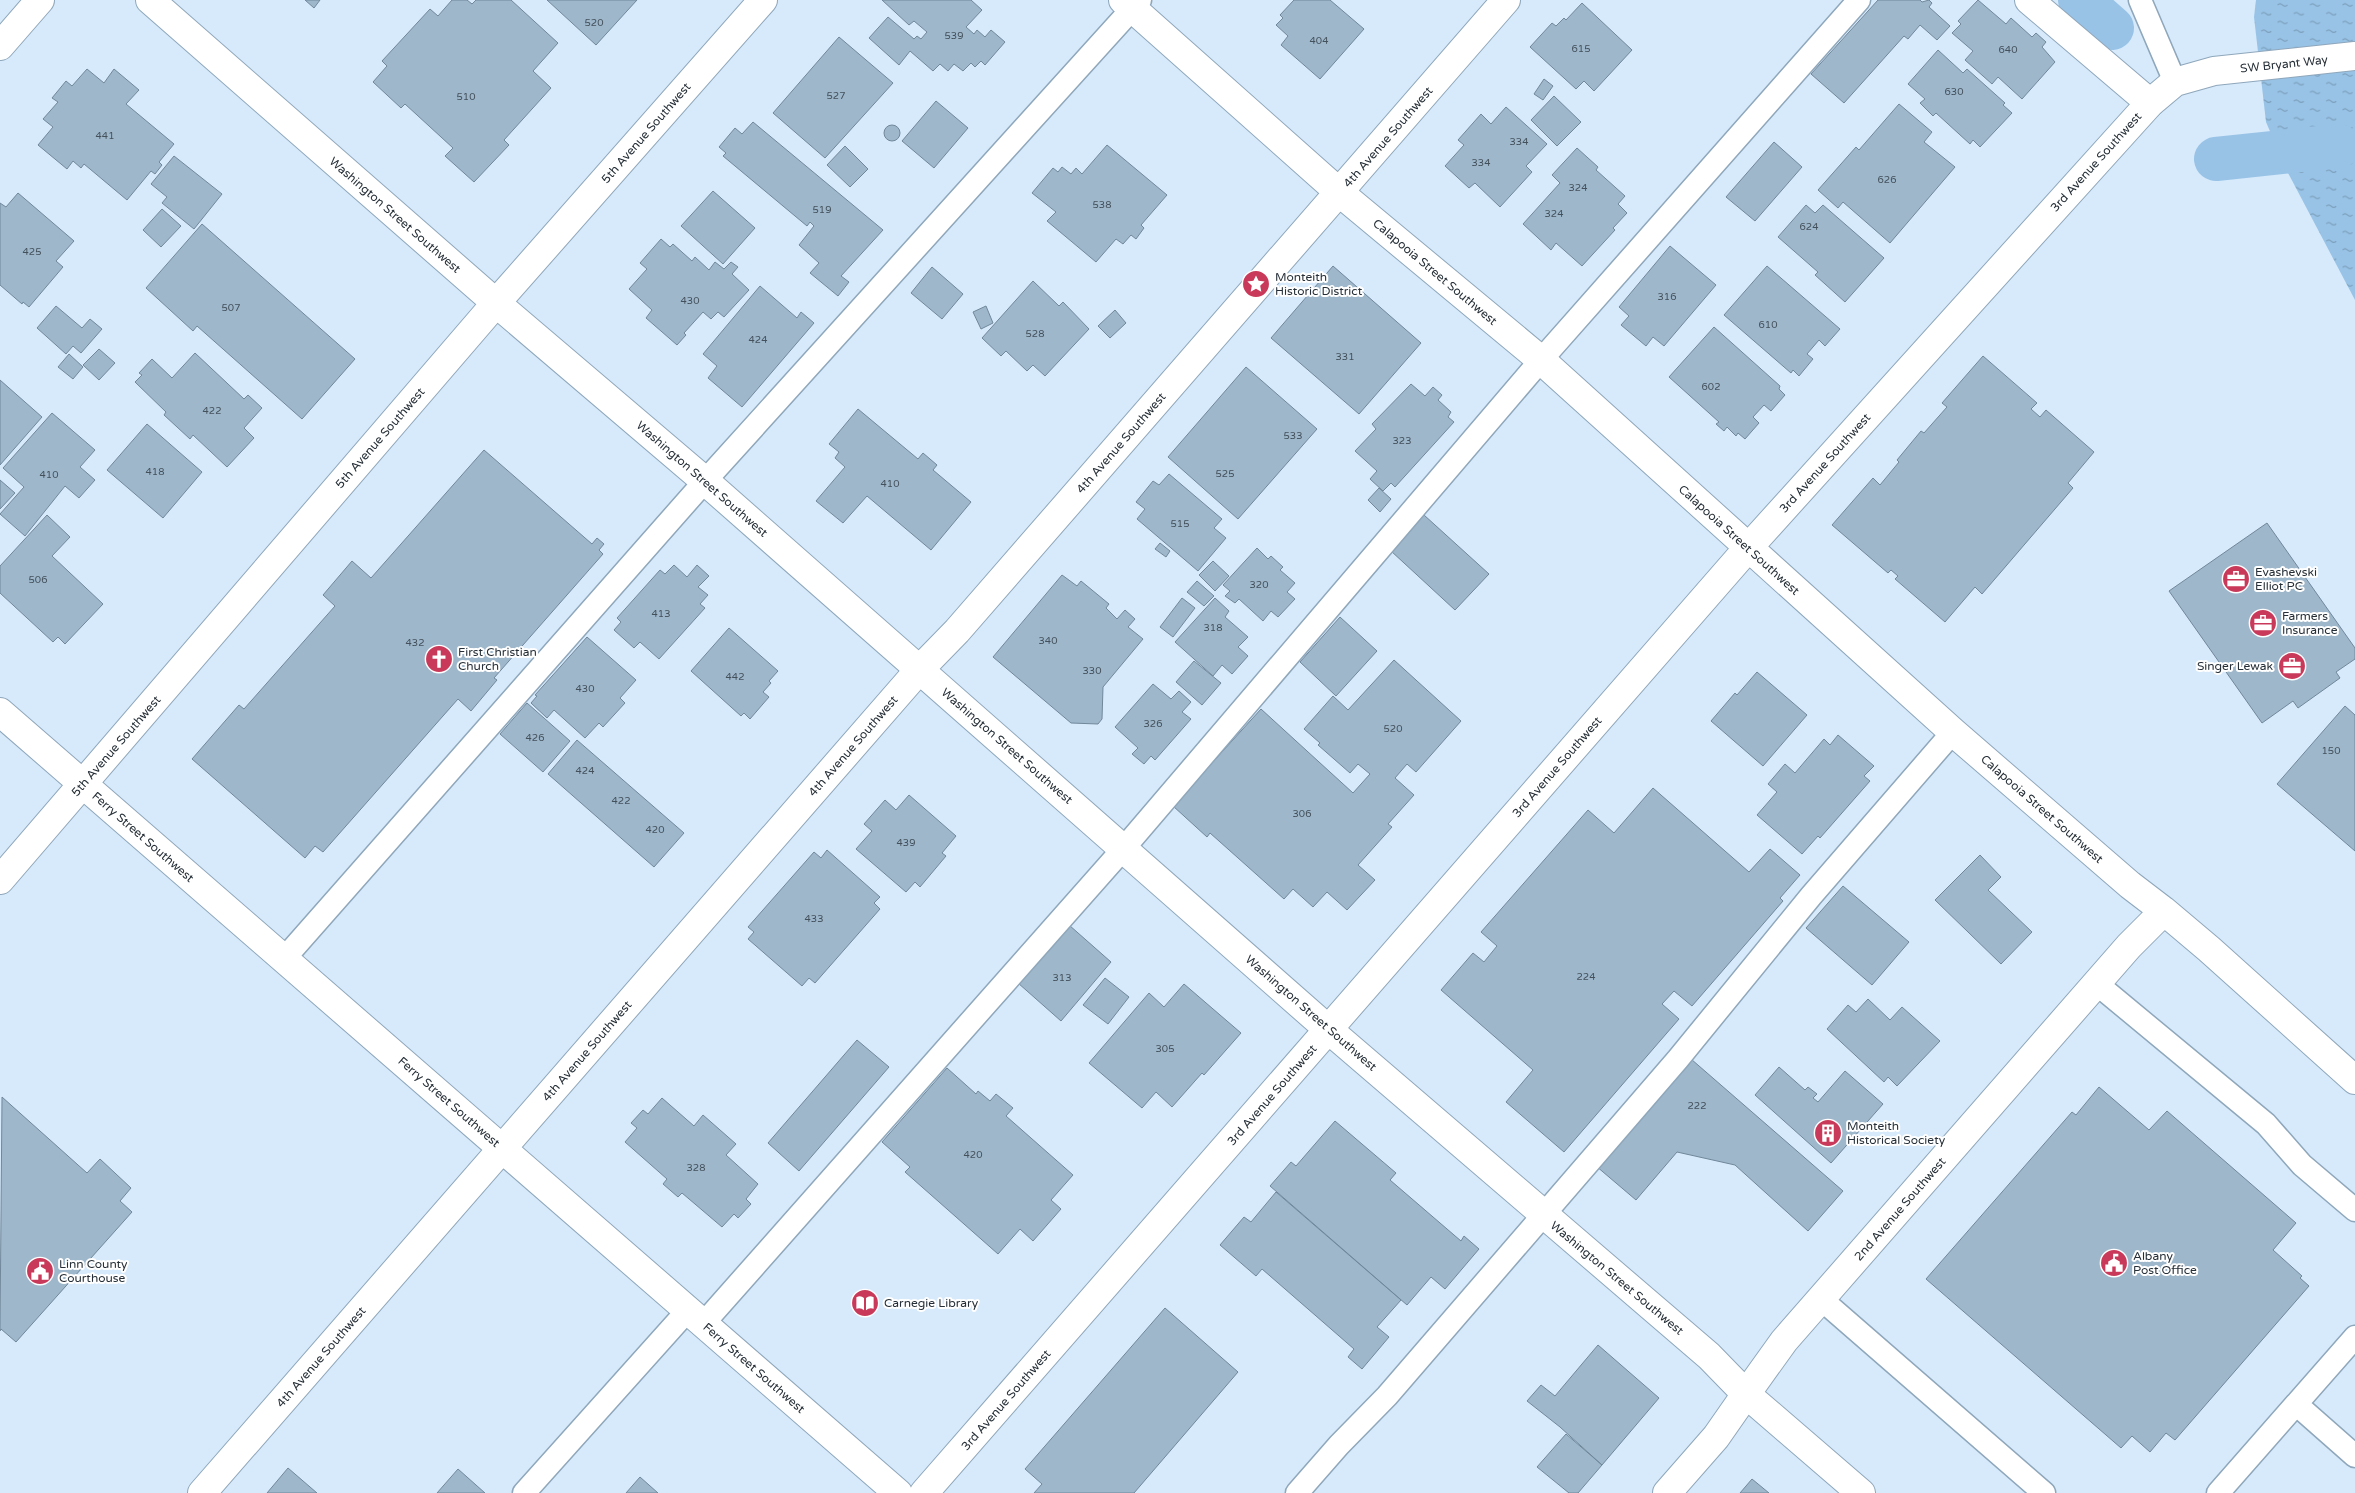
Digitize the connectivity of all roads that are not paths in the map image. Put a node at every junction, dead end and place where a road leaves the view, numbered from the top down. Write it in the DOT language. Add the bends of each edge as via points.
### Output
graph roads {
  1 [pos="40,0"];
  2 [pos="150,0"];
  3 [pos="763,0"];
  4 [pos="1506,0"];
  5 [pos="1859,0"];
  6 [pos="2028,0"];
  7 [pos="2140,0"];
  8 [pos="1132,3"];
  9 [pos="0,46"];
  10 [pos="2355,56"];
  11 [pos="2214,71"];
  12 [pos="2176,82"];
  13 [pos="2150,103"];
  14 [pos="1340,193"];
  15 [pos="496,303"];
  16 [pos="1541,360"];
  17 [pos="705,482"];
  18 [pos="1748,548"];
  19 [pos="919,670"];
  20 [pos="0,712"];
  21 [pos="1953,732"];
  22 [pos="82,784"];
  23 [pos="1124,848"];
  24 [pos="0,880"];
  25 [pos="2164,911"];
  26 [pos="283,960"];
  27 [pos="2097,984"];
  28 [pos="1328,1030"];
  29 [pos="2355,1080"];
  30 [pos="502,1148"];
  31 [pos="2355,1210"];
  32 [pos="1542,1214"];
  33 [pos="1821,1299"];
  34 [pos="696,1317"];
  35 [pos="2355,1337"];
  36 [pos="1746,1394"];
  37 [pos="2296,1404"];
  38 [pos="2355,1456"];
  39 [pos="202,1493"];
  40 [pos="524,1493"];
  41 [pos="898,1493"];
  42 [pos="924,1493"];
  43 [pos="1297,1493"];
  44 [pos="1667,1493"];
  45 [pos="1861,1493"];
  46 [pos="2044,1493"];
  47 [pos="2218,1493"];
  1 -- 9 [label="street"];
  2 -- 15 [label="street, Washington Street Southwest"];
  3 -- 15 [label="street, 5th Avenue Southwest"];
  4 -- 14 [label="street, 4th Avenue Southwest"];
  5 -- 16 [label="lane"];
  6 -- 13 [label="street"];
  7 -- 12 [label="lane"];
  8 -- 14 [label="street, Calapooia Street Southwest"];
  8 -- 17 [label="lane"];
  10 -- 11 [label="street, SW Bryant Way"];
  11 -- 12 [label="street, 3rd Avenue Southwest"];
  12 -- 13 [label="street, 3rd Avenue Southwest"];
  13 -- 18 [label="street, 3rd Avenue Southwest"];
  14 -- 16 [label="street, Calapooia Street Southwest"];
  14 -- 19 [label="street, 4th Avenue Southwest"];
  15 -- 17 [label="street, Washington Street Southwest"];
  15 -- 22 [label="street, 5th Avenue Southwest"];
  16 -- 18 [label="street, Calapooia Street Southwest"];
  16 -- 23 [label="lane"];
  17 -- 19 [label="street, Washington Street Southwest"];
  17 -- 26 [label="lane"];
  18 -- 21 [label="street, Calapooia Street Southwest"];
  18 -- 28 [label="street, 3rd Avenue Southwest"];
  19 -- 23 [label="street, Washington Street Southwest"];
  19 -- 30 [label="street, 4th Avenue Southwest"];
  20 -- 22 [label="street, Ferry Street Southwest"];
  21 -- 25 [label="street, Calapooia Street Southwest"];
  21 -- 32 [label="lane" via="1811,896 1678,1059"];
  22 -- 24 [label="street, 5th Avenue Southwest"];
  22 -- 26 [label="street, Ferry Street Southwest"];
  23 -- 28 [label="street, Washington Street Southwest"];
  23 -- 34 [label="lane"];
  25 -- 27 [label="street, 2nd Avenue Southwest"];
  25 -- 29 [label="street, Calapooia Street Southwest"];
  26 -- 30 [label="street, Ferry Street Southwest"];
  27 -- 31 [label="lane" via="2266,1124 2302,1165"];
  27 -- 33 [label="street, 2nd Avenue Southwest"];
  28 -- 32 [label="street, Washington Street Southwest"];
  28 -- 42 [label="street, 3rd Avenue Southwest"];
  30 -- 34 [label="street, Ferry Street Southwest"];
  30 -- 39 [label="street, 4th Avenue Southwest"];
  32 -- 36 [label="street, Washington Street Southwest" via="1709,1356"];
  32 -- 43 [label="lane" via="1387,1396"];
  33 -- 36 [label="street, 2nd Avenue Southwest" via="1784,1341"];
  33 -- 46 [label="lane"];
  34 -- 40 [label="lane"];
  34 -- 41 [label="street, Ferry Street Southwest"];
  35 -- 37 [label="lane"];
  36 -- 44 [label="street, 2nd Avenue Southwest" via="1716,1437"];
  36 -- 45 [label="street, Washington Street Southwest"];
  37 -- 38 [label="lane"];
  37 -- 47 [label="lane"];
}
